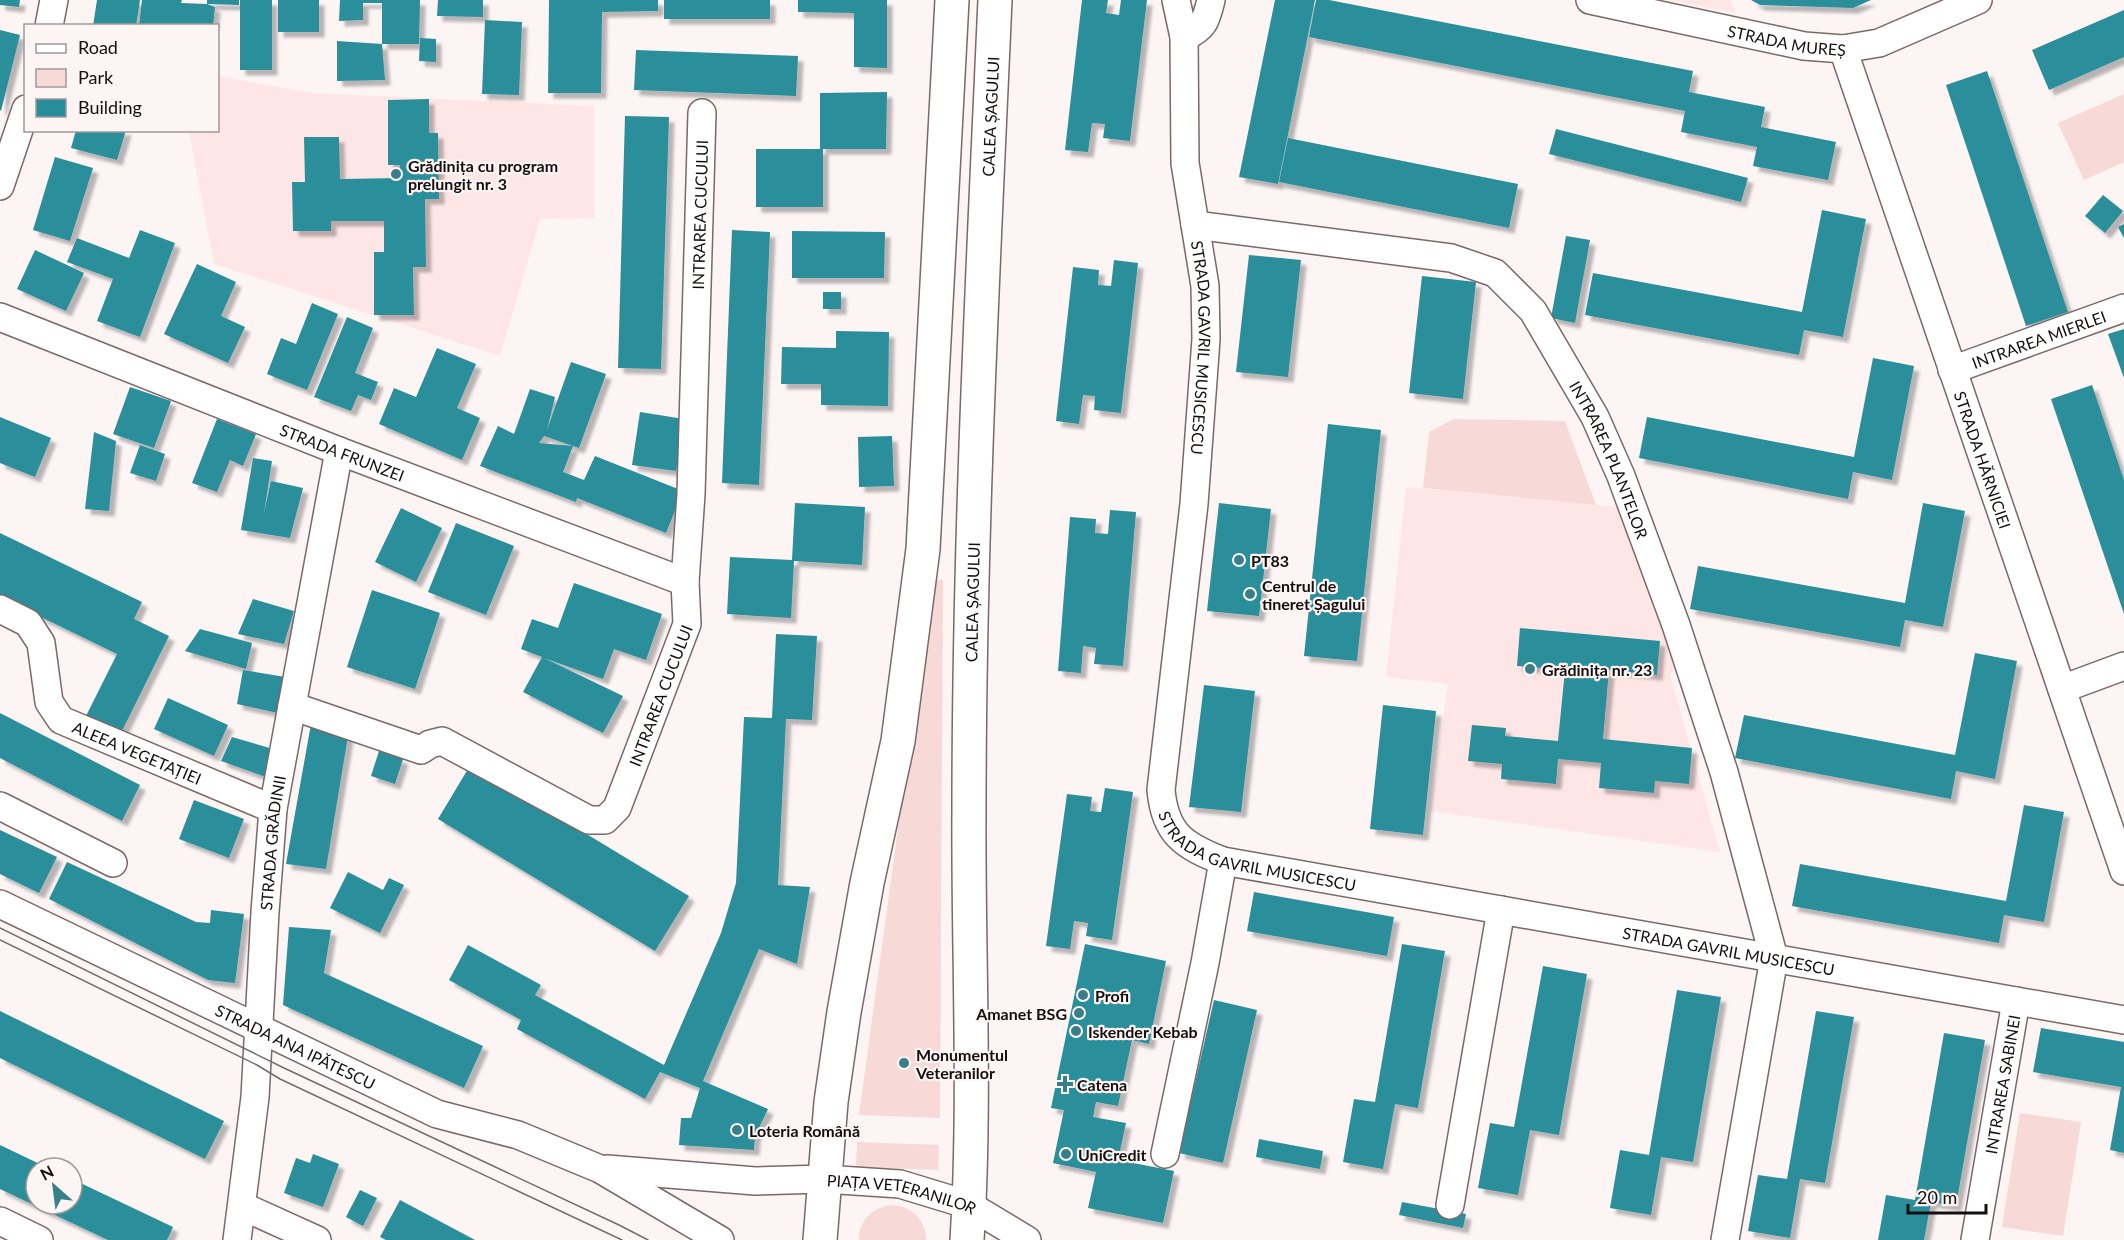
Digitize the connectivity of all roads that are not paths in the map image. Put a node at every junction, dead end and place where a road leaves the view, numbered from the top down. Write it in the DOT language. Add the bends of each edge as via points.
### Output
graph roads {
  1 [pos="54,0"];
  2 [pos="952,0"];
  3 [pos="995,0"];
  4 [pos="1176,0"];
  5 [pos="1211,0"];
  6 [pos="1590,0"];
  7 [pos="1978,0"];
  8 [pos="49,24"];
  9 [pos="1184,37"];
  10 [pos="1842,49"];
  11 [pos="702,113"];
  12 [pos="24,115"];
  13 [pos="0,186"];
  14 [pos="1195,225"];
  15 [pos="2124,308"];
  16 [pos="0,317"];
  17 [pos="1952,370"];
  18 [pos="339,451"];
  19 [pos="685,582"];
  20 [pos="0,609"];
  21 [pos="2124,666"];
  22 [pos="2062,689"];
  23 [pos="292,706"];
  24 [pos="0,806"];
  25 [pos="273,809"];
  26 [pos="1222,861"];
  27 [pos="113,863"];
  28 [pos="2124,871"];
  29 [pos="0,904"];
  30 [pos="1501,910"];
  31 [pos="1774,958"];
  32 [pos="2016,1001"];
  33 [pos="2124,1020"];
  34 [pos="259,1029"];
  35 [pos="1165,1154"];
  36 [pos="600,1168"];
  37 [pos="824,1179"];
  38 [pos="969,1205"];
  39 [pos="1450,1205"];
  40 [pos="242,1206"];
  41 [pos="0,1221"];
  42 [pos="39,1240"];
  43 [pos="237,1240"];
  44 [pos="317,1240"];
  45 [pos="720,1240"];
  46 [pos="820,1240"];
  47 [pos="967,1240"];
  48 [pos="1027,1240"];
  49 [pos="1725,1240"];
  50 [pos="1975,1240"];
  1 -- 8 [label="street"];
  2 -- 37 [label="main road" via="923,549 898,741 844,1012"];
  3 -- 38 [label="main road, CALEA ȘAGULUI" via="972,559"];
  4 -- 9 [label="street, STRADA GAVRIL MUSICESCU"];
  5 -- 9 [label="street" via="1198,31"];
  6 -- 10 [label="street, STRADA MUREȘ" via="1804,46"];
  7 -- 10 [label="street, STRADA MUREȘ" via="1879,43"];
  9 -- 14 [label="street, STRADA GAVRIL MUSICESCU" via="1185,163"];
  10 -- 17 [label="street, STRADA HĂRNICIEI"];
  11 -- 19 [label="street, INTRAREA CUCULUI" via="692,483"];
  12 -- 13 [label="street"];
  14 -- 26 [label="street, STRADA GAVRIL MUSICESCU" via="1205,286 1204,388 1161,790 1163,812 1173,830 1195,850"];
  14 -- 31 [label="street, INTRAREA PLANTELOR" via="1451,258 1494,273 1533,311 1595,417 1621,476 1724,772"];
  15 -- 17 [label="street, INTRAREA MIERLEI"];
  16 -- 18 [label="street, STRADA FRUNZEI"];
  17 -- 22 [label="street, STRADA HĂRNICIEI"];
  18 -- 19 [label="street, STRADA FRUNZEI"];
  18 -- 23 [label="street, STRADA GRĂDINII"];
  19 -- 23 [label="street, INTRAREA CUCULUI" via="687,624 617,808 605,820 589,820 442,741 421,750"];
  20 -- 25 [label="street, ALEEA VEGETAȚIEI" via="28,623 40,643 49,702 61,720"];
  21 -- 22 [label="street"];
  22 -- 28 [label="street, STRADA HĂRNICIEI"];
  23 -- 25 [label="street, STRADA GRĂDINII"];
  24 -- 27 [label="street"];
  25 -- 34 [label="street, STRADA GRĂDINII"];
  26 -- 30 [label="street, STRADA GAVRIL MUSICESCU"];
  26 -- 35 [label="street"];
  29 -- 34 [label="street, STRADA ANA IPĂTESCU"];
  30 -- 31 [label="street, STRADA GAVRIL MUSICESCU"];
  30 -- 39 [label="street"];
  31 -- 32 [label="street, STRADA GAVRIL MUSICESCU"];
  31 -- 49 [label="street"];
  32 -- 33 [label="street, STRADA GAVRIL MUSICESCU"];
  32 -- 50 [label="street, INTRAREA SABINEI"];
  34 -- 36 [label="street, STRADA ANA IPĂTESCU" via="437,1114 518,1136"];
  34 -- 40 [label="street, STRADA GRĂDINII"];
  36 -- 37 [label="street, STRADA ANA IPĂTESCU" via="755,1181"];
  36 -- 45 [label="street, STRADA ANA IPĂTESCU"];
  37 -- 38 [label="street, PIAȚA VETERANILOR" via="900,1184"];
  37 -- 46 [label="main road, PIAȚA VETERANILOR"];
  38 -- 47 [label="main road, PIAȚA VETERANILOR"];
  38 -- 48 [label="street"];
  40 -- 43 [label="street, STRADA GRĂDINII"];
  40 -- 44 [label="street"];
  41 -- 42 [label="street"];
}
